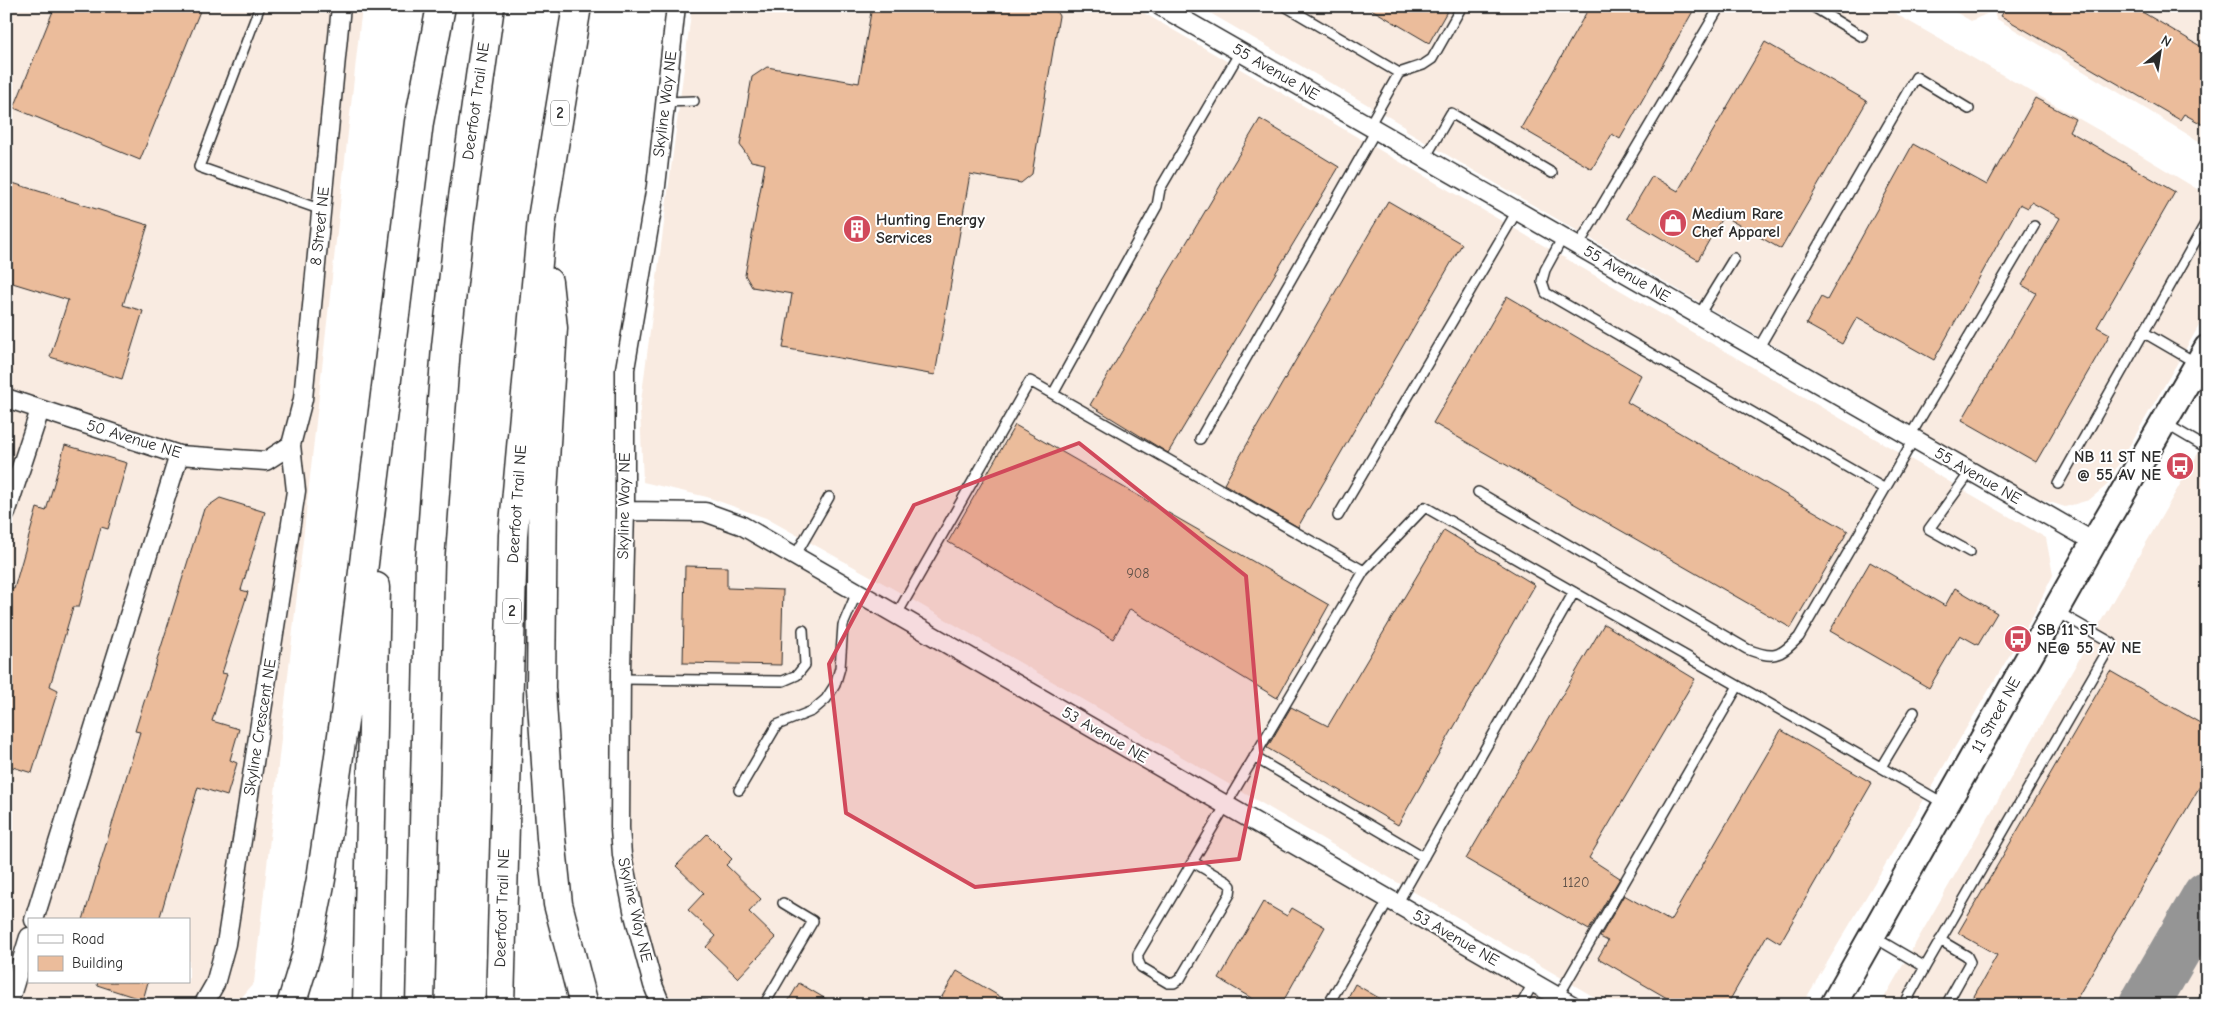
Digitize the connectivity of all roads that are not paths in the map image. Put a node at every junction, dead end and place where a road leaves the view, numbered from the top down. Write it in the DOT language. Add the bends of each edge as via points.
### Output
graph roads {
  1 [pos="260,6"];
  2 [pos="341,6"];
  3 [pos="441,6"];
  4 [pos="490,6"];
  5 [pos="577,6"];
  6 [pos="676,6"];
  7 [pos="1160,6"];
  8 [pos="1285,6"];
  9 [pos="1462,6"];
  10 [pos="1720,6"];
  11 [pos="1812,6"];
  12 [pos="1863,37"];
  13 [pos="1240,52"];
  14 [pos="1399,74"];
  15 [pos="694,101"];
  16 [pos="665,102"];
  17 [pos="1970,108"];
  18 [pos="419,122"];
  19 [pos="1373,128"];
  20 [pos="1425,158"];
  21 [pos="1552,173"];
  22 [pos="322,210"];
  23 [pos="1516,211"];
  24 [pos="542,219"];
  25 [pos="2205,224"];
  26 [pos="2034,226"];
  27 [pos="1563,237"];
  28 [pos="1578,246"];
  29 [pos="1734,258"];
  30 [pos="1699,315"];
  31 [pos="2143,332"];
  32 [pos="1758,349"];
  33 [pos="2202,356"];
  34 [pos="1053,394"];
  35 [pos="6,398"];
  36 [pos="40,410"];
  37 [pos="2164,422"];
  38 [pos="1912,438"];
  39 [pos="1200,439"];
  40 [pos="290,445"];
  41 [pos="2207,448"];
  42 [pos="179,455"];
  43 [pos="1971,471"];
  44 [pos="2058,484"];
  45 [pos="1885,489"];
  46 [pos="1478,492"];
  47 [pos="829,497"];
  48 [pos="625,510"];
  49 [pos="6,514"];
  50 [pos="1338,516"];
  51 [pos="2094,542"];
  52 [pos="1970,552"];
  53 [pos="795,556"];
  54 [pos="1364,571"];
  55 [pos="857,592"];
  56 [pos="1574,592"];
  57 [pos="2055,611"];
  58 [pos="897,614"];
  59 [pos="803,630"];
  60 [pos="621,679"];
  61 [pos="1738,686"];
  62 [pos="1914,712"];
  63 [pos="1254,757"];
  64 [pos="1881,767"];
  65 [pos="739,790"];
  66 [pos="1946,804"];
  67 [pos="1226,805"];
  68 [pos="1424,857"];
  69 [pos="1193,862"];
  70 [pos="782,902"];
  71 [pos="1393,902"];
  72 [pos="35,918"];
  73 [pos="1872,936"];
  74 [pos="1940,940"];
  75 [pos="28,941"];
  76 [pos="1925,967"];
  77 [pos="1533,983"];
  78 [pos="2207,994"];
  79 [pos="1565,1001"];
  80 [pos="8,1005"];
  81 [pos="203,1005"];
  82 [pos="291,1005"];
  83 [pos="367,1005"];
  84 [pos="420,1005"];
  85 [pos="500,1005"];
  86 [pos="584,1005"];
  87 [pos="661,1005"];
  88 [pos="764,1005"];
  89 [pos="1328,1005"];
  90 [pos="1521,1005"];
  91 [pos="1833,1005"];
  92 [pos="1904,1005"];
  93 [pos="1946,1005"];
  94 [pos="2201,1005"];
  1 -- 22 [label="lane" via="199,167"];
  2 -- 22 [label="street, 8 Street NE"];
  3 -- 18 [label="highway"];
  4 -- 84 [label="highway, Deerfoot Trail NE" via="446,347 430,560"];
  5 -- 24 [label="highway, Deerfoot Trail NE / 2"];
  6 -- 16 [label="street, Skyline Way NE"];
  7 -- 13 [label="street, 55 Avenue NE"];
  8 -- 14 [label="lane"];
  9 -- 14 [label="lane" via="1432,59"];
  10 -- 28 [label="lane"];
  11 -- 12 [label="lane"];
  13 -- 19 [label="street, 55 Avenue NE"];
  13 -- 34 [label="lane" via="1160,189 1157,206"];
  14 -- 19 [label="lane"];
  15 -- 16 [label="lane"];
  16 -- 48 [label="street, Skyline Way NE" via="656,186 625,369"];
  17 -- 32 [label="lane" via="1916,77"];
  18 -- 82 [label="highway" via="327,841 306,956"];
  18 -- 83 [label="highway" via="378,545"];
  19 -- 20 [label="street, 55 Avenue NE"];
  19 -- 39 [label="lane"];
  20 -- 21 [label="lane" via="1450,113"];
  20 -- 23 [label="street, 55 Avenue NE"];
  22 -- 40 [label="street, 8 Street NE" via="303,399"];
  23 -- 27 [label="street, 55 Avenue NE"];
  23 -- 50 [label="lane"];
  24 -- 85 [label="highway, Deerfoot Trail NE / 2" via="513,535"];
  24 -- 86 [label="highway" via="553,328 543,494 541,688 558,904"];
  25 -- 31 [label="lane"];
  26 -- 38 [label="lane"];
  27 -- 28 [label="street, 55 Avenue NE"];
  27 -- 45 [label="lane" via="1545,270 1542,281 1546,293"];
  28 -- 30 [label="street, 55 Avenue NE"];
  29 -- 30 [label="lane"];
  30 -- 32 [label="street, 55 Avenue NE"];
  31 -- 33 [label="lane"];
  31 -- 44 [label="lane"];
  32 -- 38 [label="street, 55 Avenue NE"];
  33 -- 37 [label="street, 11 Street NE"];
  34 -- 54 [label="lane"];
  34 -- 58 [label="lane" via="1030,381"];
  35 -- 36 [label="street, 50 Avenue NE"];
  36 -- 42 [label="street, 50 Avenue NE"];
  36 -- 49 [label="street"];
  37 -- 41 [label="lane"];
  37 -- 51 [label="street, 11 Street NE"];
  38 -- 43 [label="street, 55 Avenue NE"];
  38 -- 45 [label="lane"];
  40 -- 42 [label="street, 50 Avenue NE" via="266,461"];
  40 -- 81 [label="street, Skyline Crescent NE" via="296,492 226,944 215,984"];
  42 -- 72 [label="street"];
  43 -- 51 [label="street, 55 Avenue NE"];
  43 -- 52 [label="lane" via="1928,529"];
  45 -- 46 [label="lane" via="1799,637 1785,651 1767,656 1747,649"];
  47 -- 53 [label="lane"];
  48 -- 53 [label="street, 53 Avenue NE" via="705,512 741,525"];
  48 -- 60 [label="street, Skyline Way NE"];
  51 -- 57 [label="street, 11 Street NE"];
  53 -- 55 [label="street, 53 Avenue NE"];
  54 -- 56 [label="lane" via="1425,507"];
  54 -- 63 [label="lane"];
  55 -- 58 [label="street, 53 Avenue NE"];
  55 -- 65 [label="lane" via="843,625 840,668 835,685 826,699 812,711 777,725"];
  56 -- 61 [label="lane"];
  56 -- 68 [label="lane"];
  57 -- 66 [label="street, 11 Street NE"];
  57 -- 74 [label="lane" via="2112,643"];
  58 -- 67 [label="street, 53 Avenue NE"];
  59 -- 60 [label="lane" via="805,665 797,675 783,680"];
  60 -- 87 [label="street, Skyline Way NE" via="622,855 634,916"];
  61 -- 64 [label="lane"];
  61 -- 79 [label="lane"];
  62 -- 64 [label="lane"];
  63 -- 67 [label="lane"];
  63 -- 68 [label="lane"];
  64 -- 66 [label="lane"];
  66 -- 73 [label="street, 11 Street NE"];
  67 -- 69 [label="lane"];
  67 -- 71 [label="street, 53 Avenue NE"];
  68 -- 71 [label="lane"];
  69 -- 69 [label="lane" via="1138,954 1141,967 1168,983 1180,979 1230,894 1231,886 1227,882"];
  70 -- 88 [label="lane" via="813,921"];
  71 -- 77 [label="street, 53 Avenue NE"];
  71 -- 89 [label="lane"];
  73 -- 76 [label="lane"];
  73 -- 91 [label="street, 11 Street NE"];
  74 -- 76 [label="lane"];
  74 -- 93 [label="lane" via="1967,956 1970,962"];
  75 -- 80 [label="street"];
  76 -- 92 [label="lane"];
  77 -- 79 [label="street, 53 Avenue NE"];
  77 -- 90 [label="lane"];
  78 -- 94 [label="lane"];
}
